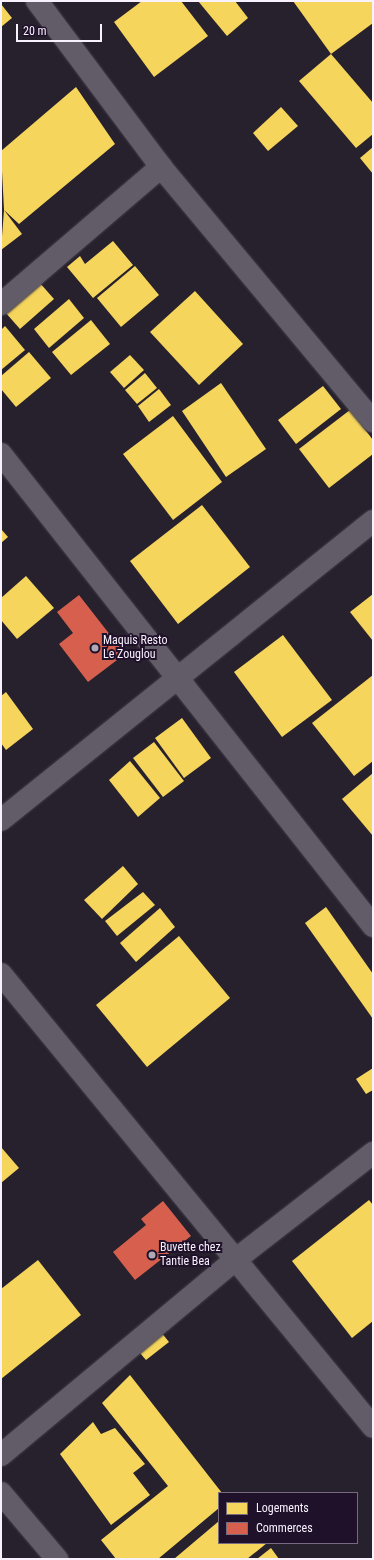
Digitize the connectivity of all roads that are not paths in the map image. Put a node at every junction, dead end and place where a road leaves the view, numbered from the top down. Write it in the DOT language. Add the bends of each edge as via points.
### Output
graph roads {
  1 [pos="37,1"];
  2 [pos="161,167"];
  3 [pos="1,304"];
  4 [pos="373,421"];
  5 [pos="1,454"];
  6 [pos="373,521"];
  7 [pos="176,678"];
  8 [pos="1,820"];
  9 [pos="373,926"];
  10 [pos="1,974"];
  11 [pos="373,1153"];
  12 [pos="235,1260"];
  13 [pos="373,1427"];
  14 [pos="1,1455"];
  15 [pos="1,1493"];
  16 [pos="57,1559"];
  1 -- 2 [label="street"];
  2 -- 3 [label="street"];
  2 -- 4 [label="street"];
  5 -- 7 [label="street"];
  6 -- 7 [label="street"];
  7 -- 8 [label="street"];
  7 -- 9 [label="street" via="336,874"];
  10 -- 12 [label="street"];
  11 -- 12 [label="street"];
  12 -- 13 [label="street"];
  12 -- 14 [label="street"];
  15 -- 16 [label="street"];
}
